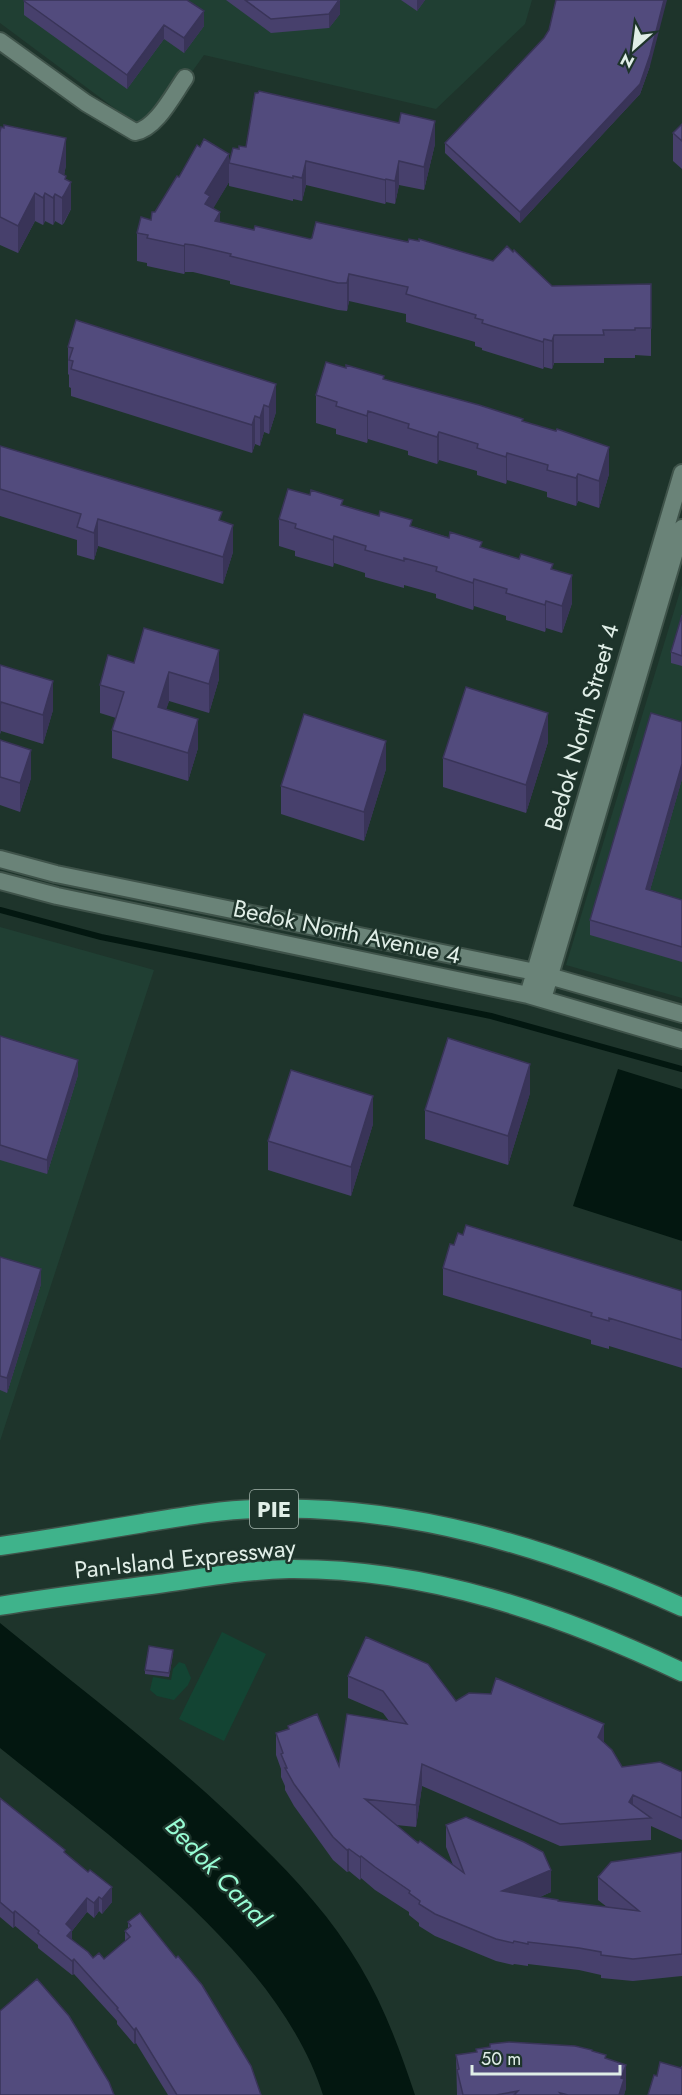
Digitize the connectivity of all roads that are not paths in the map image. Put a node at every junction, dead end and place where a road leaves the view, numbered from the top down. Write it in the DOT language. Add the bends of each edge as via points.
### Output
graph roads {
  1 [pos="0,41"];
  2 [pos="184,78"];
  3 [pos="682,473"];
  4 [pos="682,528"];
  5 [pos="0,859"];
  6 [pos="0,881"];
  7 [pos="543,974"];
  8 [pos="536,997"];
  9 [pos="682,1014"];
  10 [pos="682,1040"];
  11 [pos="0,1546"];
  12 [pos="7,1605"];
  13 [pos="682,1607"];
  14 [pos="682,1672"];
  1 -- 2 [label="street" via="86,103 135,132 152,124"];
  3 -- 7 [label="street, Bedok North Street 4"];
  4 -- 7 [label="street, Bedok North Street 4"];
  5 -- 7 [label="street, Bedok North Avenue 4" via="56,874"];
  6 -- 8 [label="street, Bedok North Avenue 4"];
  7 -- 8 [label="street, Bedok North Street 4"];
  7 -- 9 [label="street, Bedok North Avenue 4"];
  8 -- 10 [label="street, Bedok North Avenue 4"];
  11 -- 13 [label="highway, Pan-Island Expressway / PIE" via="201,1514 301,1508 355,1512 438,1525 545,1552"];
  12 -- 14 [label="highway, Pan-Island Expressway" via="246,1572 343,1571 436,1585 513,1604 585,1629"];
}
